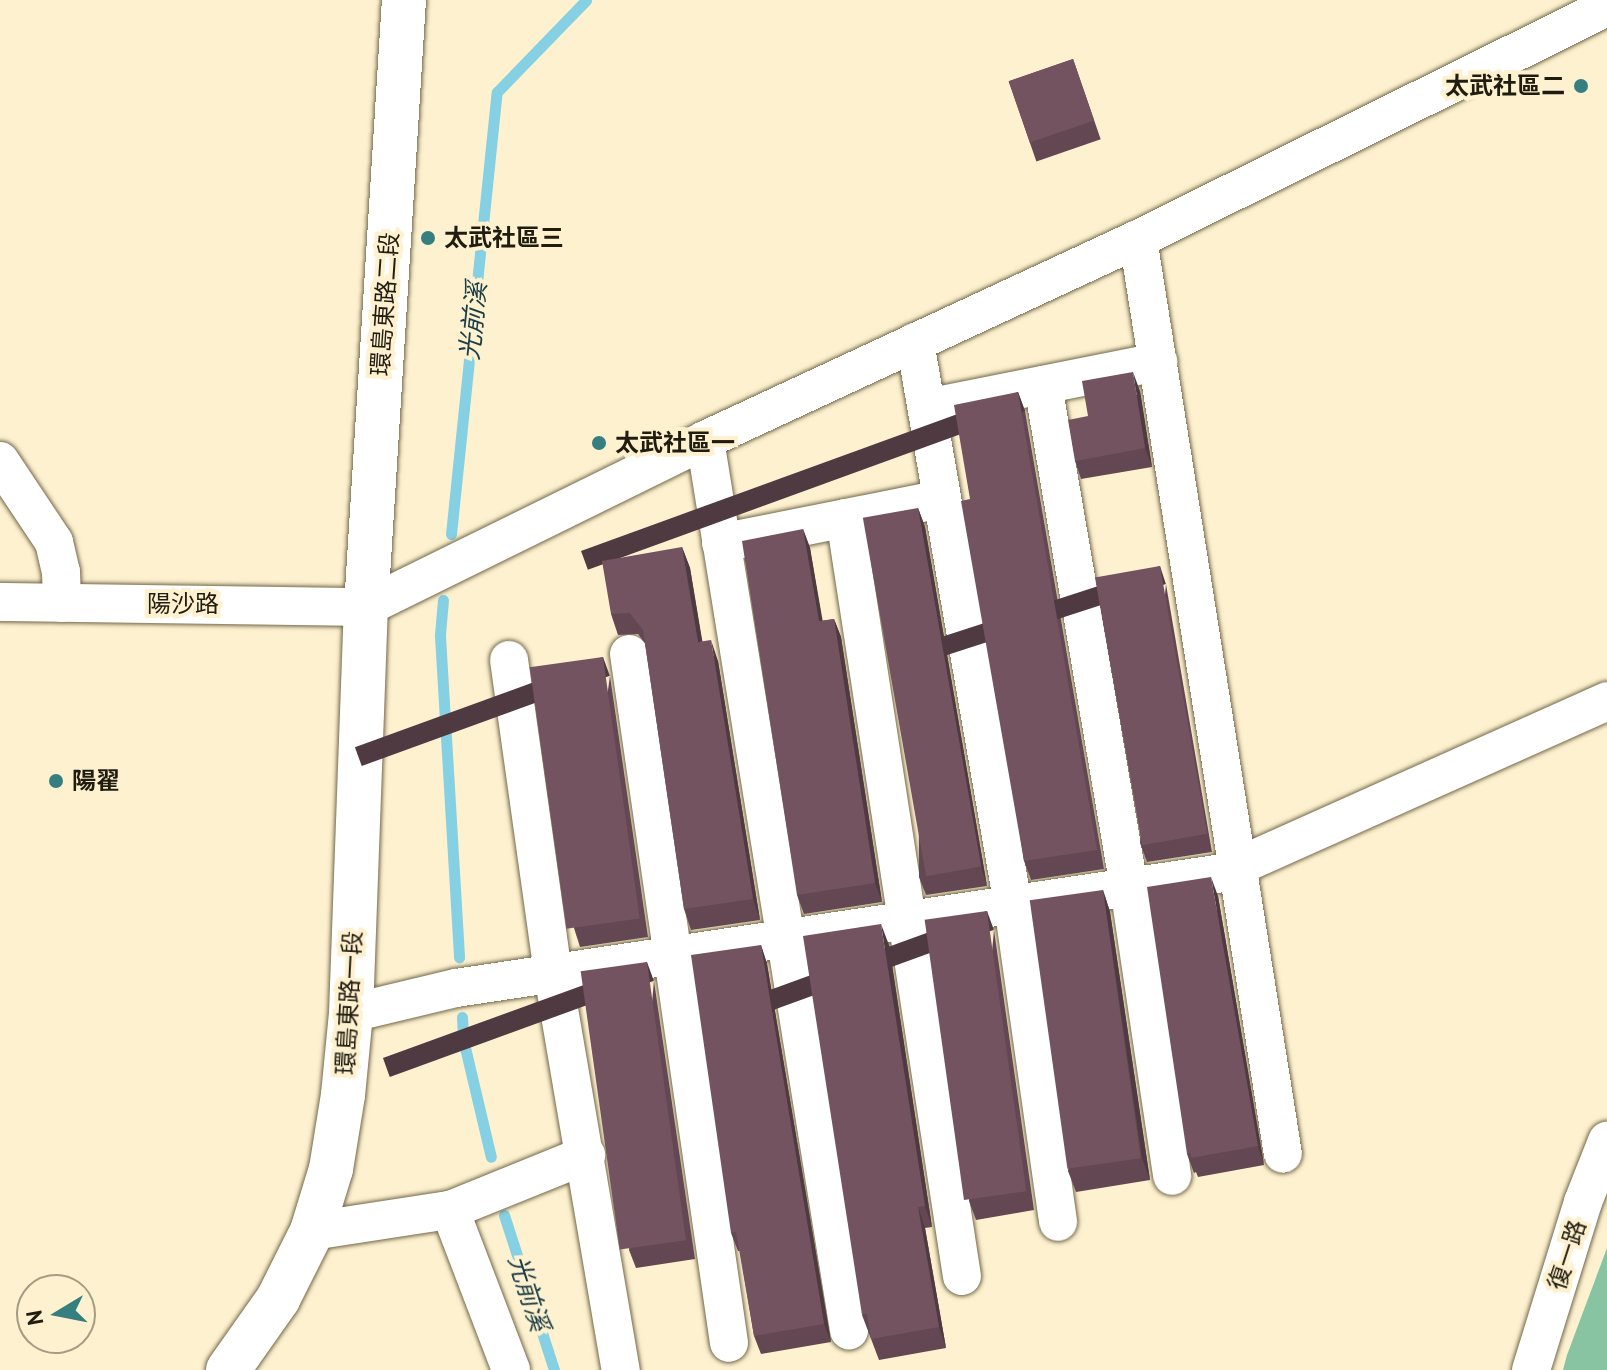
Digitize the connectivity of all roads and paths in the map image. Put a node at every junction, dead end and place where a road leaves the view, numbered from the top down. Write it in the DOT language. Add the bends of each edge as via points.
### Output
graph roads {
  1 [pos="404,0"];
  2 [pos="1607,7"];
  3 [pos="1138,239"];
  4 [pos="915,342"];
  5 [pos="1158,362"];
  6 [pos="1043,385"];
  7 [pos="927,408"];
  8 [pos="705,440"];
  9 [pos="0,461"];
  10 [pos="941,499"];
  11 [pos="845,518"];
  12 [pos="721,543"];
  13 [pos="0,602"];
  14 [pos="62,603"];
  15 [pos="366,607"];
  16 [pos="629,654"];
  17 [pos="509,660"];
  18 [pos="1607,701"];
  19 [pos="1232,870"];
  20 [pos="1129,887"];
  21 [pos="1013,905"];
  22 [pos="906,921"];
  23 [pos="788,938"];
  24 [pos="674,955"];
  25 [pos="553,974"];
  26 [pos="351,1013"];
  27 [pos="1607,1141"];
  28 [pos="1283,1154"];
  29 [pos="586,1155"];
  30 [pos="1172,1176"];
  31 [pos="450,1210"];
  32 [pos="1058,1222"];
  33 [pos="312,1231"];
  34 [pos="962,1276"];
  35 [pos="849,1330"];
  36 [pos="729,1343"];
  37 [pos="228,1370"];
  38 [pos="511,1370"];
  39 [pos="621,1370"];
  40 [pos="1531,1370"];
  1 -- 15 [label="main road, 環島東路二段"];
  2 -- 3 [label="street"];
  3 -- 4 [label="street"];
  3 -- 5 [label="street"];
  4 -- 7 [label="street"];
  4 -- 8 [label="street"];
  5 -- 6 [label="street"];
  5 -- 19 [label="street"];
  6 -- 7 [label="street"];
  6 -- 20 [label="street"];
  7 -- 10 [label="street"];
  8 -- 12 [label="street"];
  8 -- 15 [label="street"];
  9 -- 14 [label="street" via="54,542"];
  10 -- 11 [label="street"];
  10 -- 21 [label="street"];
  11 -- 12 [label="street"];
  11 -- 22 [label="street"];
  12 -- 23 [label="street"];
  13 -- 14 [label="street, 陽沙路"];
  14 -- 15 [label="street, 陽沙路"];
  15 -- 26 [label="main road, 環島東路一段"];
  16 -- 24 [label="street"];
  17 -- 25 [label="street"];
  18 -- 19 [label="street"];
  19 -- 20 [label="street"];
  19 -- 28 [label="street"];
  20 -- 21 [label="street"];
  20 -- 30 [label="street"];
  21 -- 22 [label="street"];
  21 -- 32 [label="street"];
  22 -- 23 [label="street"];
  22 -- 34 [label="street"];
  23 -- 24 [label="street"];
  23 -- 35 [label="street"];
  24 -- 25 [label="street"];
  24 -- 36 [label="street"];
  25 -- 26 [label="street" via="456,988"];
  25 -- 29 [label="street"];
  26 -- 33 [label="main road, 環島東路一段" via="331,1169"];
  27 -- 40 [label="street, 復一路"];
  29 -- 31 [label="street"];
  29 -- 39 [label="street"];
  31 -- 33 [label="street"];
  31 -- 38 [label="street"];
  33 -- 37 [label="main road, 環島東路一段" via="278,1299"];
}
